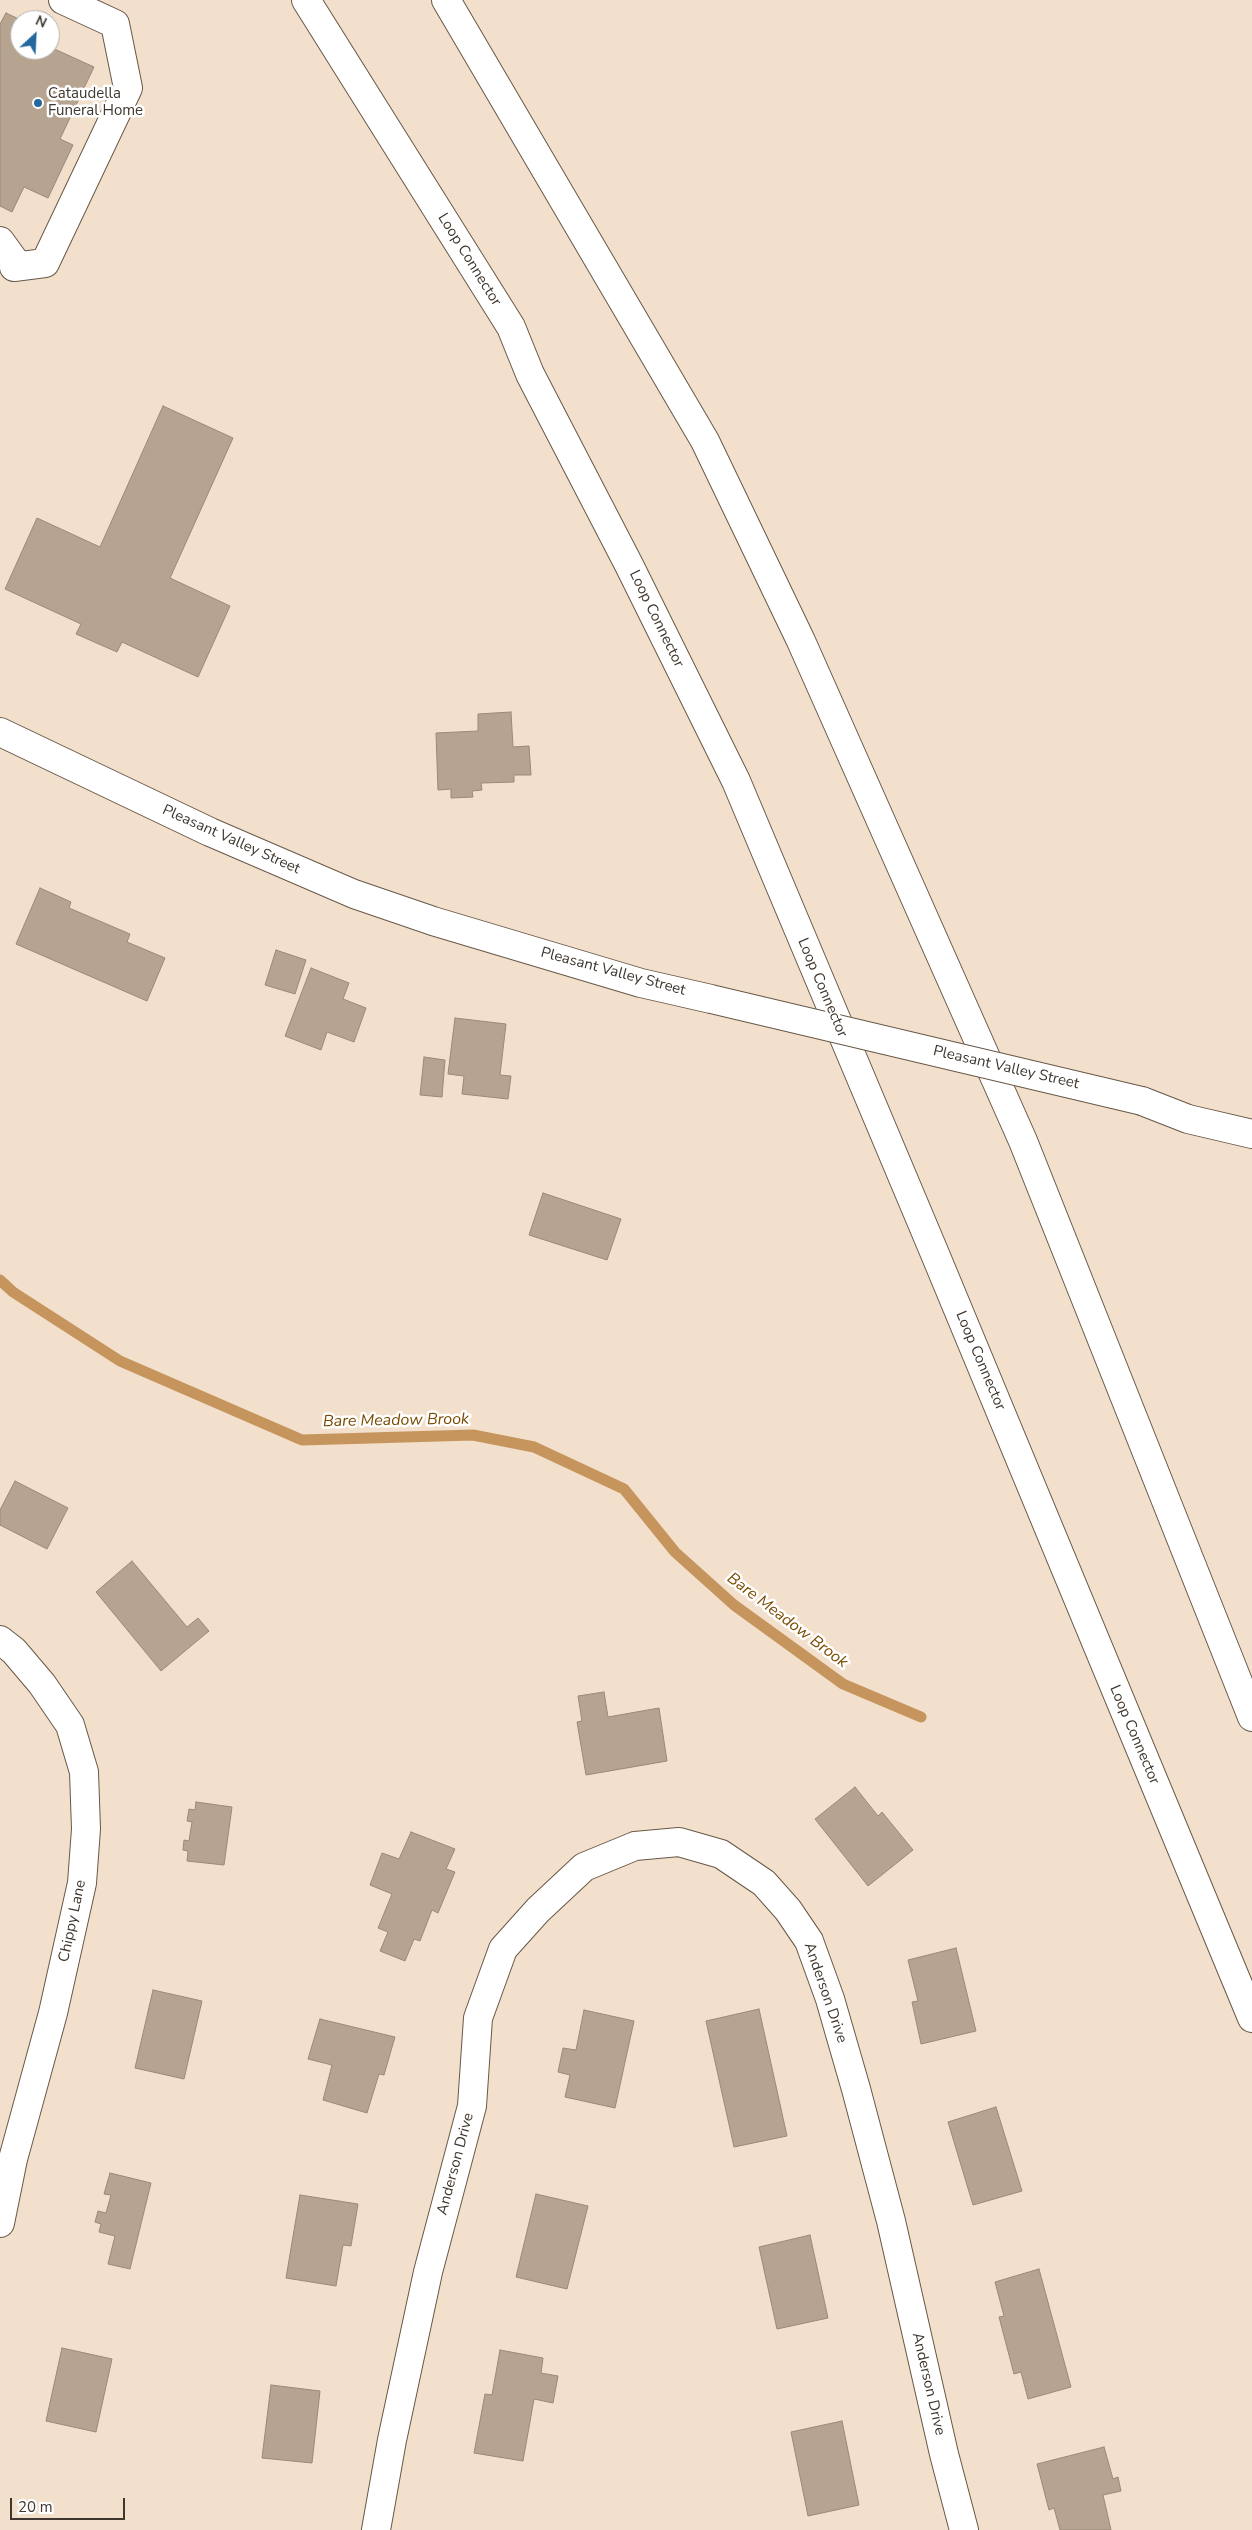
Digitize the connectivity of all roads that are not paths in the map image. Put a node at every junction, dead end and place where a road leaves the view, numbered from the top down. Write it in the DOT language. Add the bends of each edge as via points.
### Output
graph roads {
  1 [pos="63,0"];
  2 [pos="306,0"];
  3 [pos="446,0"];
  4 [pos="0,241"];
  5 [pos="0,732"];
  6 [pos="1252,1134"];
  7 [pos="0,1640"];
  8 [pos="1226,1655"];
  9 [pos="1252,1708"];
  10 [pos="1252,1717"];
  11 [pos="1252,2018"];
  12 [pos="6,2165"];
  13 [pos="0,2223"];
  14 [pos="376,2530"];
  15 [pos="964,2530"];
  1 -- 4 [label="main road" via="115,24 128,88 45,264 14,267 16,263"];
  2 -- 11 [label="main road, Loop Connector" via="511,327 530,374 736,781"];
  3 -- 8 [label="main road" via="705,441 801,641 1023,1141"];
  5 -- 6 [label="main road, Pleasant Valley Street, bridge" via="210,832 354,894 433,920 640,983 1142,1101 1188,1119"];
  7 -- 12 [label="main road, Chippy Lane" via="14,1651 42,1684 70,1725 84,1772 86,1829 82,1883 53,2013"];
  8 -- 9 [label="main road"];
  8 -- 10 [label="main road"];
  12 -- 13 [label="main road, Chippy Lane"];
  14 -- 15 [label="main road, Anderson Drive" via="428,2272 472,2106 478,2018 503,1949 538,1910 584,1867 635,1846 679,1842 721,1854 764,1883 809,1941 830,1999 886,2202"];
}
